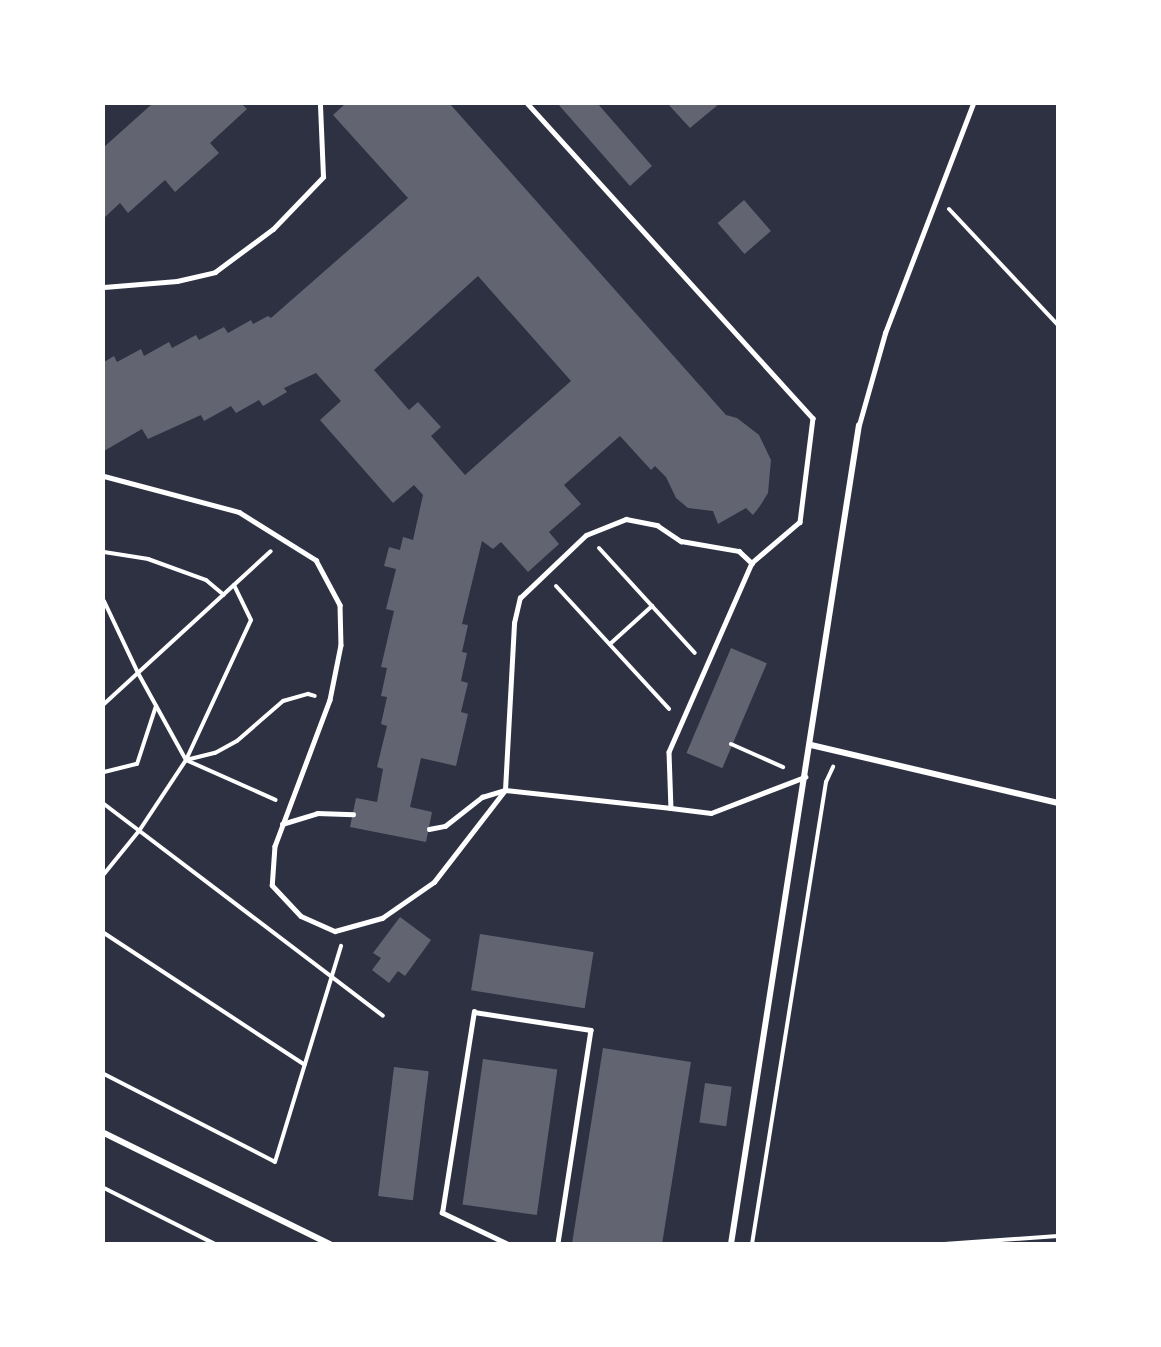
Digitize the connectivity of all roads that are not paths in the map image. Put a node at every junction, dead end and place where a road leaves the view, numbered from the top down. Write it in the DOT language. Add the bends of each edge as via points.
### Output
graph roads {
  1 [pos="320,104"];
  2 [pos="528,104"];
  3 [pos="973,104"];
  4 [pos="104,287"];
  5 [pos="859,425"];
  6 [pos="104,476"];
  7 [pos="752,563"];
  8 [pos="811,745"];
  9 [pos="806,777"];
  10 [pos="505,790"];
  11 [pos="1058,803"];
  12 [pos="671,808"];
  13 [pos="353,814"];
  14 [pos="282,824"];
  15 [pos="429,829"];
  16 [pos="104,1133"];
  17 [pos="330,1244"];
  18 [pos="507,1244"];
  19 [pos="558,1244"];
  20 [pos="731,1244"];
  1 -- 4 [label="lane" via="323,177 273,229 215,272 177,281"];
  2 -- 7 [label="lane" via="813,418 800,522"];
  3 -- 5 [label="lane" via="885,333"];
  5 -- 8 [label="street"];
  6 -- 14 [label="lane" via="240,512 316,560 340,605 341,645 330,700"];
  7 -- 10 [label="lane" via="739,551 708,549 681,541 657,525 626,519 586,535 544,573 520,598 514,623"];
  7 -- 12 [label="lane" via="669,752"];
  8 -- 9 [label="street"];
  8 -- 11 [label="street"];
  9 -- 12 [label="lane" via="711,813"];
  9 -- 20 [label="street"];
  10 -- 12 [label="lane"];
  10 -- 14 [label="lane" via="434,882 382,918 335,931 301,916 272,885 275,846"];
  10 -- 15 [label="lane" via="482,797 445,826"];
  13 -- 14 [label="lane" via="317,813"];
  16 -- 17 [label="street"];
  18 -- 19 [label="lane" via="442,1213 474,1012 591,1030"];
}
